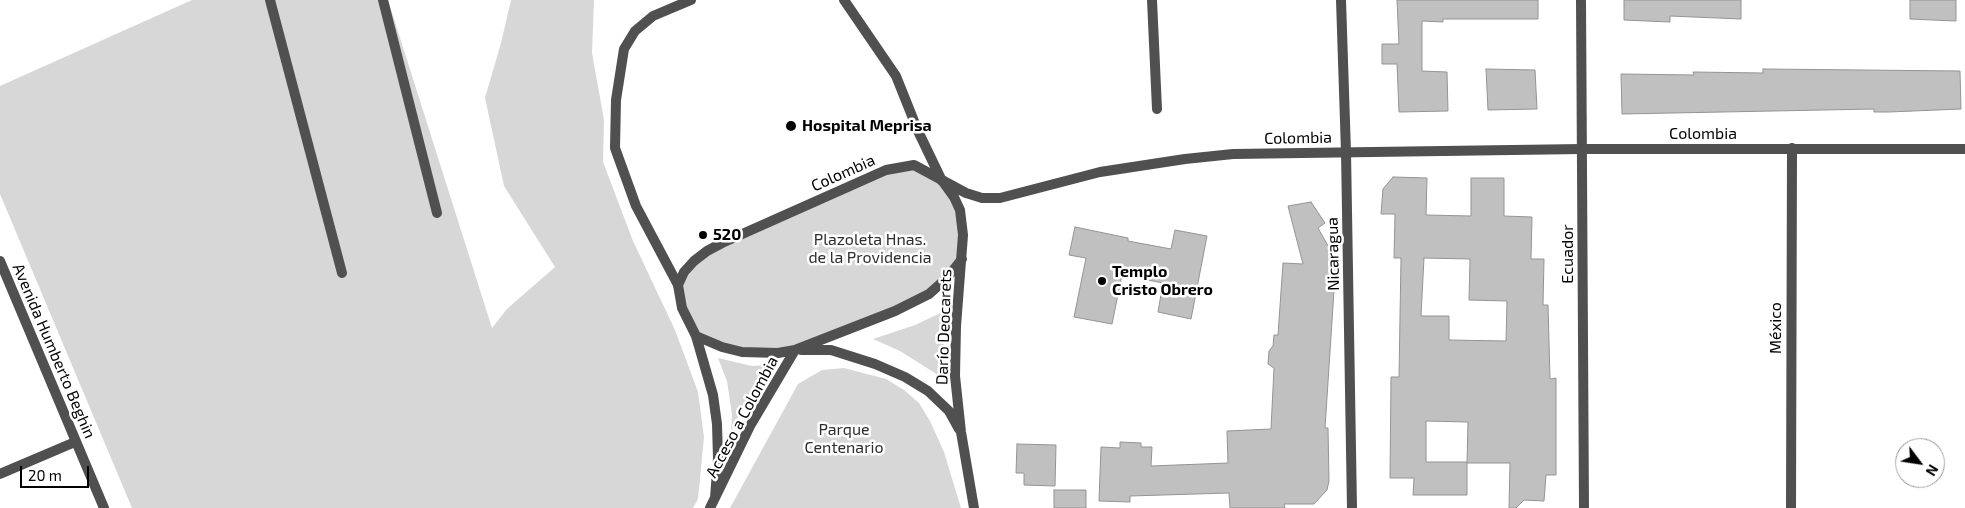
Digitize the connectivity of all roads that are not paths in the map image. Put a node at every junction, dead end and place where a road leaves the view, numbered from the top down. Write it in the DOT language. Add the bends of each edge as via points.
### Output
graph roads {
  1 [pos="270,0"];
  2 [pos="383,0"];
  3 [pos="690,0"];
  4 [pos="844,0"];
  5 [pos="1152,0"];
  6 [pos="1341,0"];
  7 [pos="1581,0"];
  8 [pos="1157,109"];
  9 [pos="1792,148"];
  10 [pos="1965,148"];
  11 [pos="1582,149"];
  12 [pos="1346,152"];
  13 [pos="942,181"];
  14 [pos="437,212"];
  15 [pos="962,259"];
  16 [pos="0,261"];
  17 [pos="342,273"];
  18 [pos="678,286"];
  19 [pos="696,336"];
  20 [pos="795,350"];
  21 [pos="961,432"];
  22 [pos="75,442"];
  23 [pos="0,474"];
  24 [pos="713,503"];
  25 [pos="104,508"];
  26 [pos="974,508"];
  27 [pos="1352,508"];
  28 [pos="1584,508"];
  29 [pos="1791,508"];
  1 -- 17 [label="street"];
  2 -- 14 [label="street"];
  3 -- 18 [label="street" via="653,16 635,31 624,49 616,100 615,148 636,206"];
  4 -- 13 [label="street, Darío Deocarets" via="896,76"];
  5 -- 8 [label="street"];
  6 -- 12 [label="street, Nicaragua"];
  7 -- 11 [label="street, Ecuador"];
  9 -- 10 [label="street, Colombia"];
  9 -- 11 [label="street, Colombia"];
  9 -- 29 [label="street, México"];
  11 -- 12 [label="street, Colombia"];
  11 -- 28 [label="street, Ecuador"];
  12 -- 13 [label="street, Colombia" via="1233,154 1185,159 1100,172 1000,198 982,198"];
  12 -- 27 [label="street, Nicaragua"];
  13 -- 15 [label="street, Darío Deocarets" via="960,210"];
  13 -- 18 [label="street, Colombia" via="914,166 886,170 707,251 684,272"];
  15 -- 20 [label="street" via="929,294 895,311"];
  15 -- 21 [label="street, Darío Deocarets" via="955,376"];
  16 -- 22 [label="street, Avenida Humberto Beghin"];
  18 -- 19 [label="street" via="682,308"];
  19 -- 20 [label="street" via="742,352"];
  19 -- 24 [label="street" via="713,395 717,424 718,458"];
  20 -- 21 [label="street" via="831,350 905,377 928,391 949,411"];
  20 -- 24 [label="street, Acceso a Colombia" via="750,426"];
  21 -- 26 [label="street, Darío Deocarets"];
  22 -- 23 [label="street"];
  22 -- 25 [label="street, Avenida Humberto Beghin"];
}
